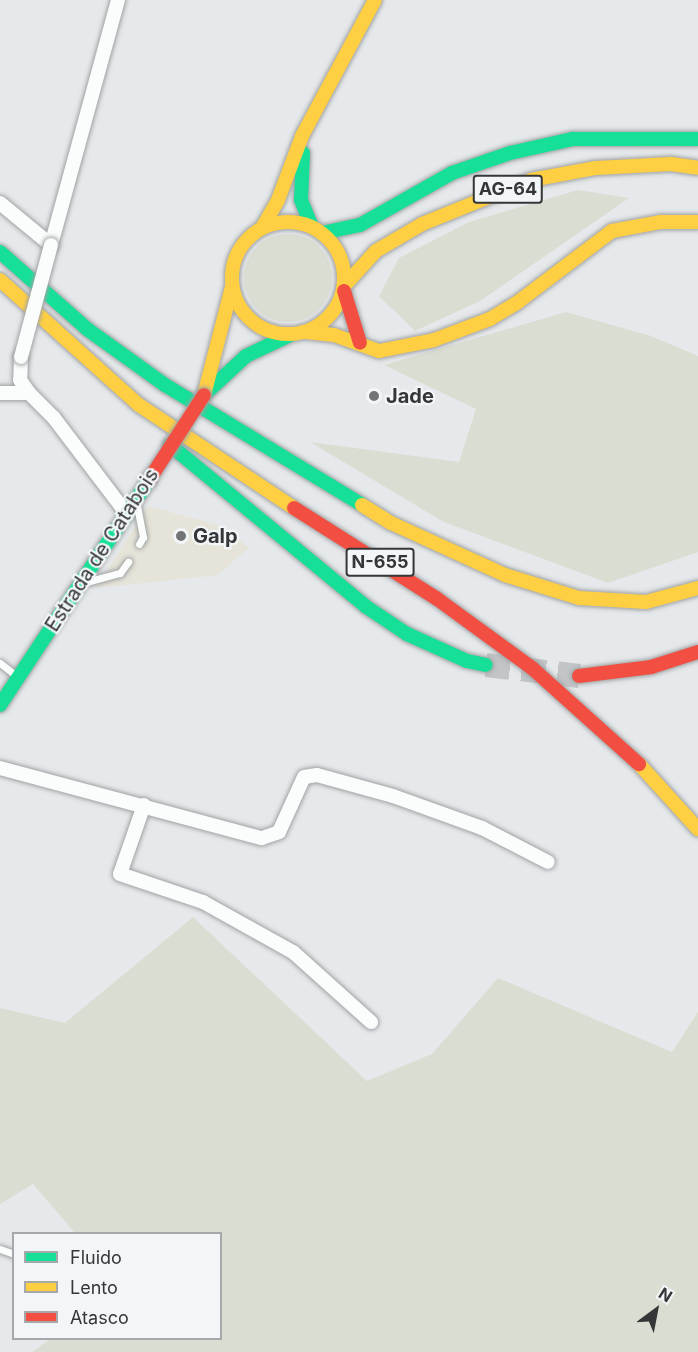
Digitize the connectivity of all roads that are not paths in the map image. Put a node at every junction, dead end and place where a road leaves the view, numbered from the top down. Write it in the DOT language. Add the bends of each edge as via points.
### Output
graph roads {
  1 [pos="118,0"];
  2 [pos="375,0"];
  3 [pos="328,90"];
  4 [pos="698,139"];
  5 [pos="698,168"];
  6 [pos="0,203"];
  7 [pos="698,222"];
  8 [pos="262,228"];
  9 [pos="317,230"];
  10 [pos="51,245"];
  11 [pos="0,252"];
  12 [pos="0,280"];
  13 [pos="232,287"];
  14 [pos="344,288"];
  15 [pos="41,321"];
  16 [pos="306,332"];
  17 [pos="290,335"];
  18 [pos="360,343"];
  19 [pos="0,393"];
  20 [pos="29,393"];
  21 [pos="204,395"];
  22 [pos="135,500"];
  23 [pos="127,513"];
  24 [pos="391,522"];
  25 [pos="139,543"];
  26 [pos="128,562"];
  27 [pos="81,584"];
  28 [pos="698,588"];
  29 [pos="661,614"];
  30 [pos="698,652"];
  31 [pos="0,663"];
  32 [pos="486,665"];
  33 [pos="579,676"];
  34 [pos="18,677"];
  35 [pos="0,705"];
  36 [pos="0,768"];
  37 [pos="144,805"];
  38 [pos="698,829"];
  39 [pos="548,862"];
  40 [pos="371,1022"];
  1 -- 10 [label="street"];
  2 -- 3 [label="main road"];
  3 -- 8 [label="main road" via="302,136 278,200"];
  3 -- 9 [label="main road" via="300,170 301,200"];
  4 -- 9 [label="main road, AG-64" via="573,139 510,153 452,173 360,225"];
  5 -- 14 [label="main road, AG-64" via="596,168 531,180 422,224 376,251"];
  6 -- 10 [label="street"];
  7 -- 18 [label="main road" via="661,222 612,231 499,313 434,340 390,351"];
  8 -- 9 [label="main road" via="294,222"];
  8 -- 13 [label="main road" via="238,254"];
  9 -- 14 [label="main road" via="341,256"];
  10 -- 20 [label="street, bridge" via="21,357 20,380"];
  11 -- 24 [label="main road" via="87,329 165,385"];
  12 -- 15 [label="main road, N-655"];
  13 -- 17 [label="main road" via="237,303 259,327"];
  13 -- 21 [label="main road"];
  14 -- 16 [label="main road" via="330,317"];
  14 -- 18 [label="main road"];
  15 -- 32 [label="main road" via="66,354 108,393 365,606 407,634 467,661"];
  15 -- 38 [label="main road, N-655" via="138,405 199,448 417,585 505,647 630,755"];
  16 -- 17 [label="main road"];
  16 -- 18 [label="main road"];
  17 -- 21 [label="main road" via="246,356"];
  19 -- 20 [label="street"];
  20 -- 23 [label="street" via="54,418"];
  21 -- 22 [label="main road, Estrada de Catabois, bridge"];
  22 -- 23 [label="main road, Estrada de Catabois"];
  22 -- 25 [label="lane" via="143,537"];
  23 -- 27 [label="main road, Estrada de Catabois"];
  24 -- 28 [label="main road" via="505,575 579,598 646,602"];
  24 -- 29 [label="main road" via="536,596 574,608 643,616"];
  26 -- 27 [label="lane" via="120,573"];
  27 -- 34 [label="main road, Estrada de Catabois"];
  30 -- 33 [label="main road" via="651,667"];
  31 -- 34 [label="lane"];
  34 -- 35 [label="main road, Estrada de Catabois"];
  36 -- 37 [label="street"];
  37 -- 39 [label="street" via="262,838 279,832 304,777 317,775 382,792 482,828"];
  37 -- 40 [label="street" via="120,874 203,902 293,952"];
}
